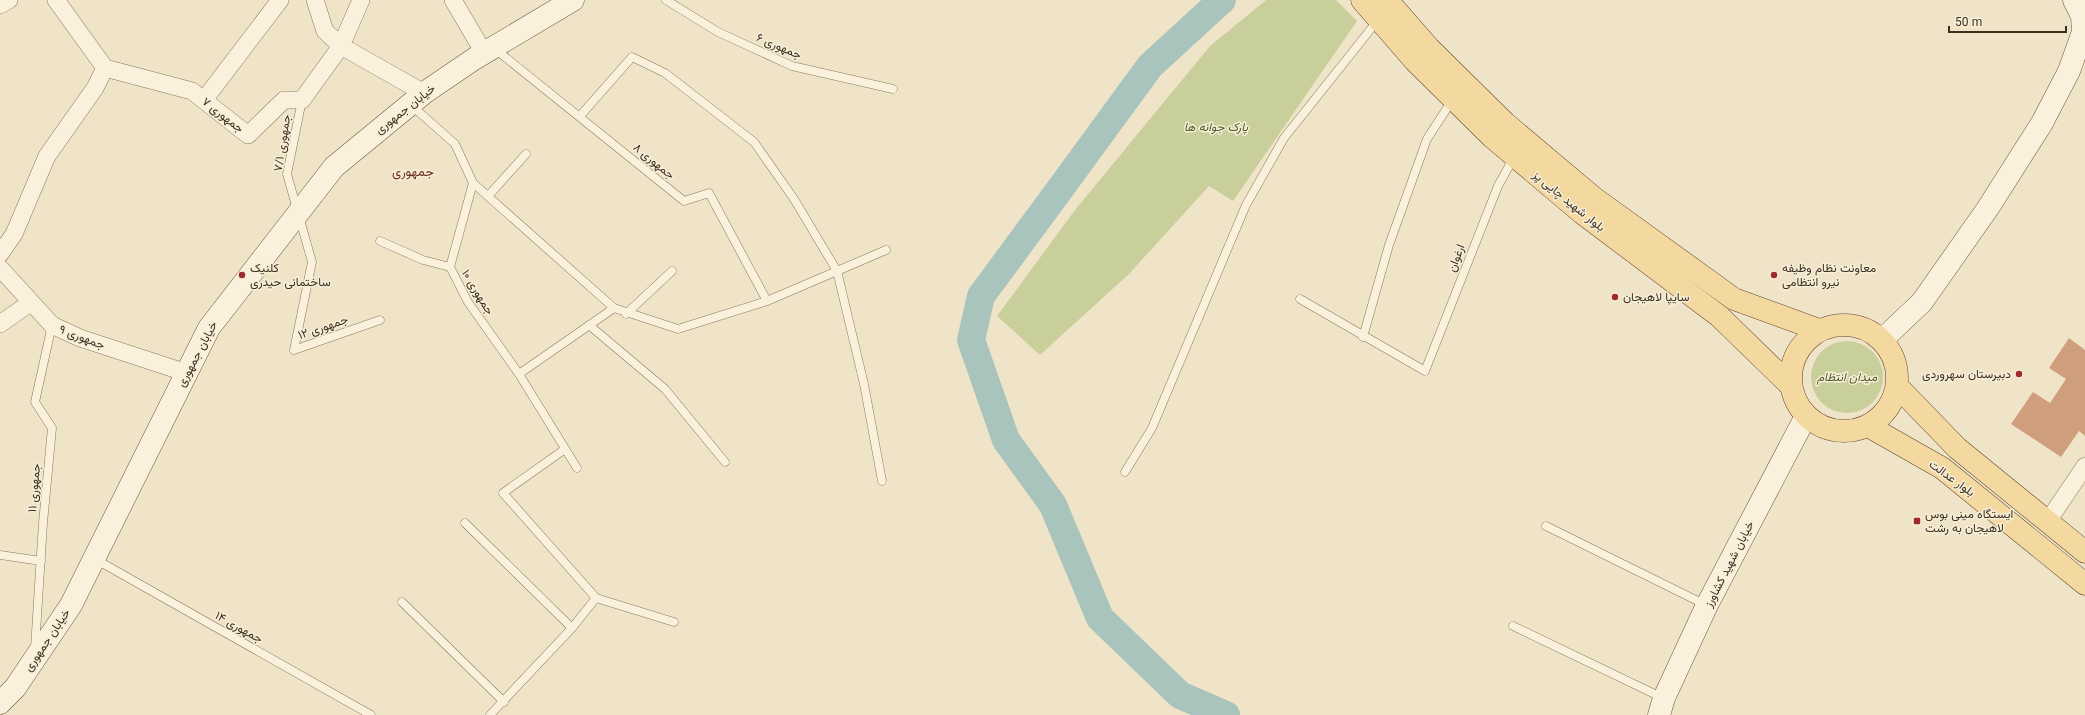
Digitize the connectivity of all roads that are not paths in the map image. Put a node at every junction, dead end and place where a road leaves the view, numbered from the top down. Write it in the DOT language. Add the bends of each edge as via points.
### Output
graph roads {
  1 [pos="9,0"];
  2 [pos="56,0"];
  3 [pos="280,0"];
  4 [pos="315,0"];
  5 [pos="361,0"];
  6 [pos="453,0"];
  7 [pos="573,0"];
  8 [pos="666,0"];
  9 [pos="1362,0"];
  10 [pos="0,5"];
  11 [pos="2079,5"];
  12 [pos="1383,10"];
  13 [pos="341,46"];
  14 [pos="488,50"];
  15 [pos="2082,53"];
  16 [pos="105,68"];
  17 [pos="893,89"];
  18 [pos="1453,98"];
  19 [pos="417,99"];
  20 [pos="204,100"];
  21 [pos="302,100"];
  22 [pos="580,116"];
  23 [pos="526,154"];
  24 [pos="1514,156"];
  25 [pos="473,183"];
  26 [pos="489,195"];
  27 [pos="298,214"];
  28 [pos="380,241"];
  29 [pos="886,250"];
  30 [pos="0,254"];
  31 [pos="450,267"];
  32 [pos="0,268"];
  33 [pos="672,271"];
  34 [pos="837,271"];
  35 [pos="1300,299"];
  36 [pos="767,301"];
  37 [pos="30,303"];
  38 [pos="614,308"];
  39 [pos="626,314"];
  40 [pos="380,320"];
  41 [pos="0,324"];
  42 [pos="52,325"];
  43 [pos="589,326"];
  44 [pos="1819,330"];
  45 [pos="1363,336"];
  46 [pos="1882,340"];
  47 [pos="187,372"];
  48 [pos="519,374"];
  49 [pos="1791,386"];
  50 [pos="1897,386"];
  51 [pos="1806,416"];
  52 [pos="1868,426"];
  53 [pos="565,449"];
  54 [pos="725,462"];
  55 [pos="2085,466"];
  56 [pos="577,468"];
  57 [pos="1125,472"];
  58 [pos="882,481"];
  59 [pos="2048,521"];
  60 [pos="465,523"];
  61 [pos="1546,526"];
  62 [pos="2085,552"];
  63 [pos="0,555"];
  64 [pos="95,559"];
  65 [pos="41,561"];
  66 [pos="2085,584"];
  67 [pos="596,598"];
  68 [pos="402,602"];
  69 [pos="1707,605"];
  70 [pos="674,622"];
  71 [pos="1513,626"];
  72 [pos="572,628"];
  73 [pos="35,659"];
  74 [pos="8,691"];
  75 [pos="504,702"];
  76 [pos="0,703"];
  77 [pos="1662,707"];
  78 [pos="371,715"];
  79 [pos="490,715"];
  1 -- 10 [label="street"];
  2 -- 16 [label="street"];
  3 -- 20 [label="street"];
  4 -- 13 [label="street" via="325,31"];
  5 -- 13 [label="street"];
  6 -- 14 [label="street"];
  7 -- 14 [label="main road, خیابان جمهوری"];
  8 -- 17 [label="lane, جمهوری ۶" via="718,32 792,66"];
  9 -- 12 [label="main road, بلوار شهید چایی پز"];
  11 -- 15 [label="main road" via="2083,32"];
  12 -- 18 [label="main road, بلوار شهید چایی پز" via="1415,61"];
  12 -- 44 [label="main road, بلوار شهید چایی پز" via="1428,48 1505,123 1594,198 1734,298"];
  12 -- 57 [label="lane" via="1284,138 1246,206 1152,428"];
  13 -- 19 [label="street"];
  13 -- 21 [label="street"];
  14 -- 19 [label="main road, خیابان جمهوری"];
  14 -- 22 [label="lane, جمهوری ۸"];
  15 -- 46 [label="main road" via="2042,123 1988,208 1922,302"];
  16 -- 20 [label="street, جمهوری ۷" via="192,91"];
  16 -- 30 [label="street" via="95,88 46,156 14,234"];
  18 -- 24 [label="main road, بلوار شهید چایی پز"];
  18 -- 45 [label="lane" via="1427,139 1389,245"];
  19 -- 25 [label="lane" via="455,144"];
  19 -- 27 [label="main road, خیابان جمهوری" via="334,167"];
  20 -- 21 [label="street, جمهوری ۷" via="248,135 284,100"];
  21 -- 27 [label="lane, جمهوری ۷/۱" via="287,174"];
  22 -- 34 [label="lane" via="632,57 665,73 754,142 794,199"];
  22 -- 36 [label="lane, جمهوری ۸" via="684,200 709,193"];
  23 -- 26 [label="lane"];
  24 -- 45 [label="lane, ارغوان" via="1498,186 1425,371"];
  24 -- 49 [label="main road, بلوار شهید چایی پز" via="1582,213 1719,316"];
  25 -- 26 [label="lane"];
  25 -- 31 [label="lane, جمهوری ۱۰"];
  26 -- 38 [label="lane"];
  27 -- 40 [label="lane, جمهوری ۱۲" via="312,262 294,350"];
  27 -- 47 [label="main road, خیابان جمهوری" via="209,328"];
  28 -- 31 [label="lane" via="423,260"];
  29 -- 34 [label="lane"];
  31 -- 48 [label="lane, جمهوری ۱۰" via="468,302"];
  32 -- 37 [label="street, جمهوری ۹"];
  33 -- 39 [label="lane"];
  34 -- 36 [label="lane"];
  34 -- 58 [label="lane" via="864,384"];
  35 -- 45 [label="lane"];
  36 -- 39 [label="lane" via="678,330"];
  37 -- 41 [label="street"];
  37 -- 42 [label="street, جمهوری ۹"];
  38 -- 39 [label="lane"];
  38 -- 43 [label="lane"];
  42 -- 47 [label="street, جمهوری ۹" via="80,338"];
  42 -- 65 [label="lane, جمهوری ۱۱" via="35,402 52,428"];
  43 -- 48 [label="lane"];
  43 -- 54 [label="lane" via="665,389"];
  44 -- 46 [label="main road" via="1835,325 1852,325 1868,330"];
  44 -- 49 [label="main road" via="1806,340 1796,353 1791,369"];
  46 -- 50 [label="main road" via="1892,354 1897,370"];
  47 -- 64 [label="main road, خیابان جمهوری"];
  48 -- 53 [label="lane, جمهوری ۱۰"];
  49 -- 51 [label="main road" via="1796,402"];
  50 -- 52 [label="main road" via="1892,402 1882,416"];
  50 -- 59 [label="main road, بلوار عدالت" via="1957,448"];
  51 -- 52 [label="main road" via="1819,426 1836,431 1852,431"];
  51 -- 69 [label="main road, خیابان شهید کشاورز"];
  52 -- 66 [label="main road, بلوار عدالت" via="1942,468"];
  53 -- 56 [label="lane, جمهوری ۱۰"];
  53 -- 67 [label="lane" via="503,492"];
  55 -- 59 [label="street"];
  59 -- 62 [label="main road, بلوار عدالت"];
  60 -- 72 [label="lane"];
  61 -- 69 [label="lane"];
  63 -- 65 [label="lane"];
  64 -- 73 [label="main road, خیابان جمهوری" via="70,605"];
  64 -- 78 [label="lane, جمهوری ۱۴"];
  65 -- 73 [label="lane, جمهوری ۱۱"];
  67 -- 70 [label="lane"];
  67 -- 72 [label="lane"];
  68 -- 75 [label="lane"];
  69 -- 77 [label="main road, خیابان شهید کشاورز"];
  71 -- 77 [label="lane"];
  72 -- 75 [label="lane"];
  73 -- 74 [label="main road, خیابان جمهوری"];
  74 -- 76 [label="main road, خیابان جمهوری"];
  75 -- 79 [label="lane"];
}
